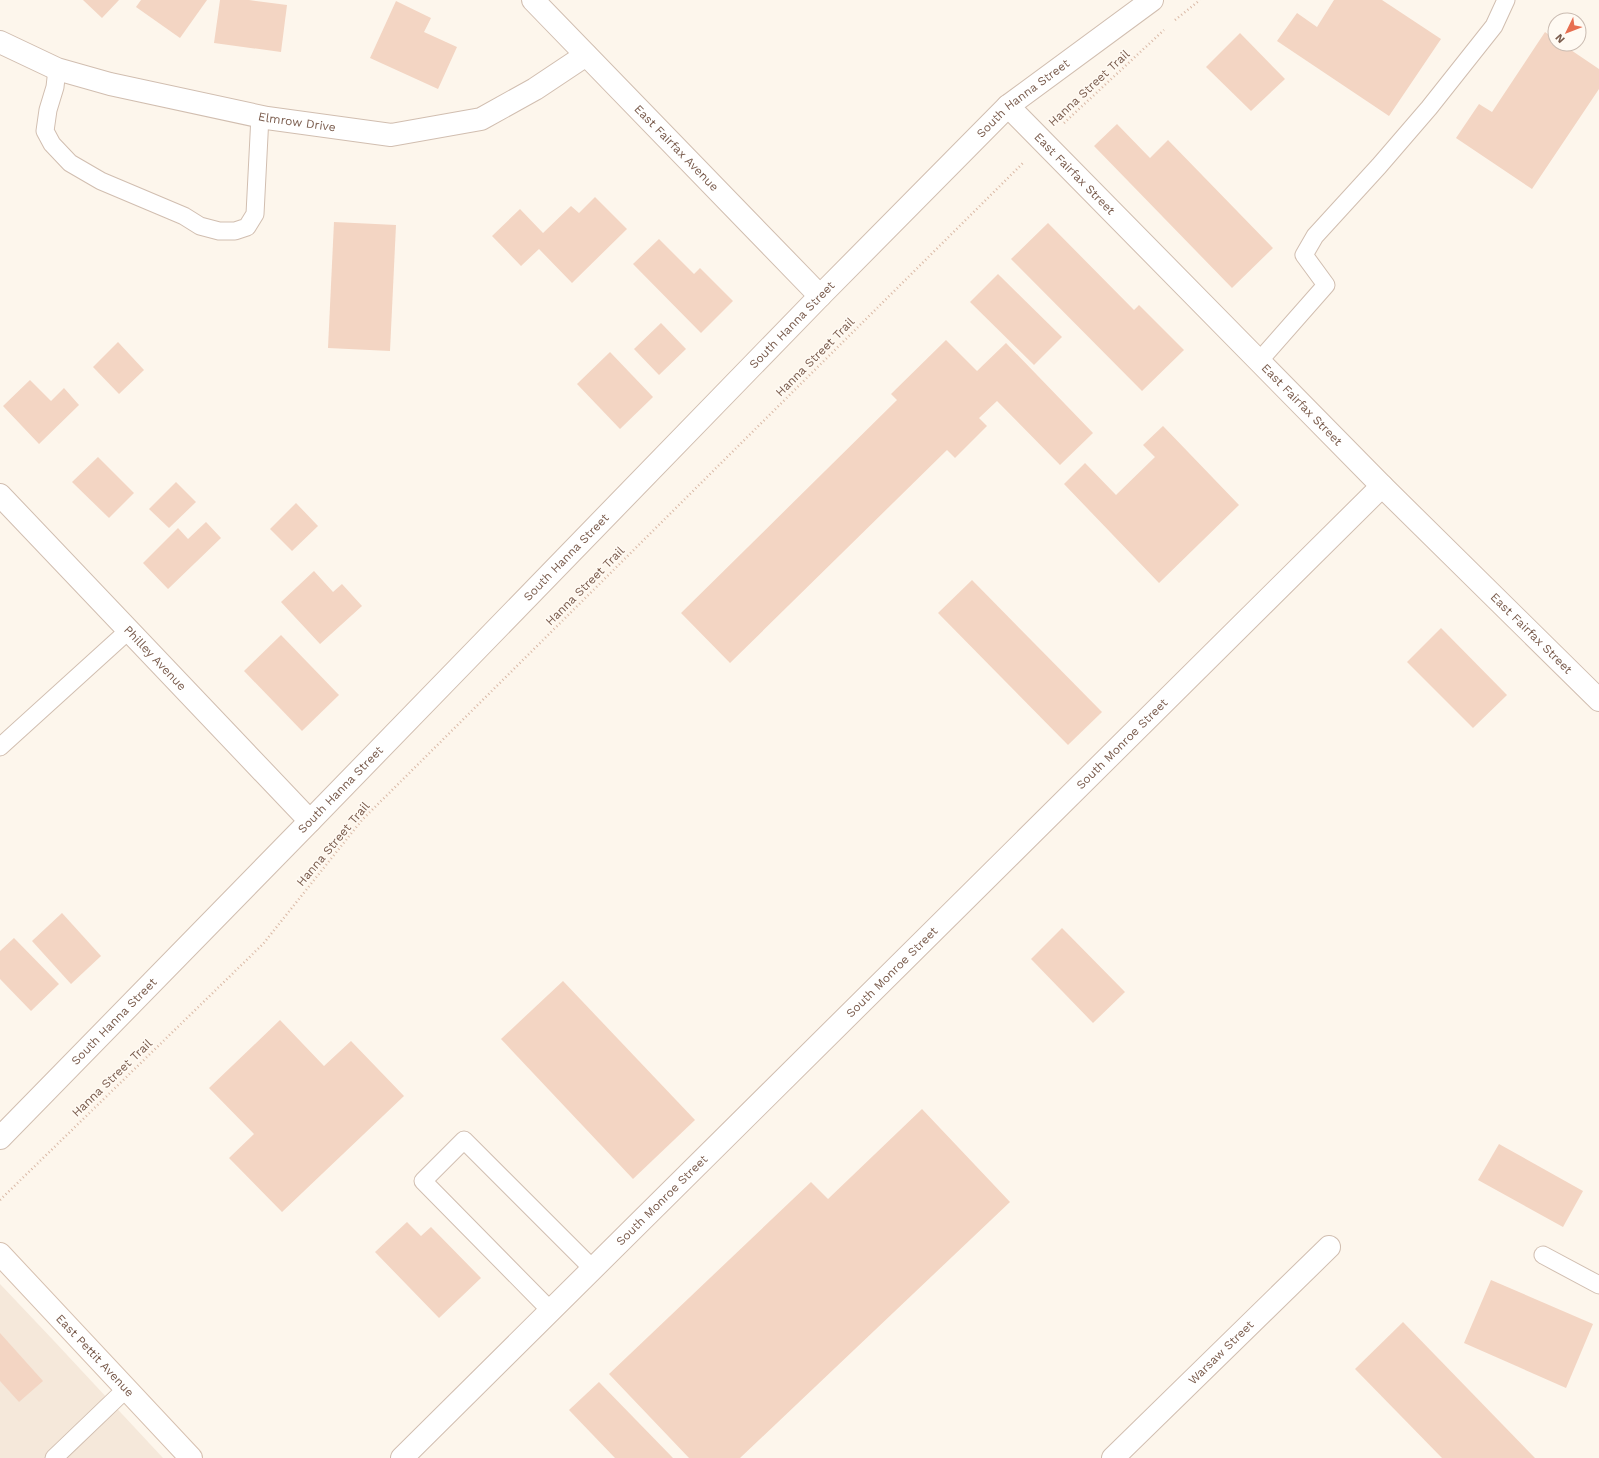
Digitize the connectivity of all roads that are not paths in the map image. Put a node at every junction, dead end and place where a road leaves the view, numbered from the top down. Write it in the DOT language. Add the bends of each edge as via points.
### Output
graph roads {
  1 [pos="533,0"];
  2 [pos="1152,0"];
  3 [pos="1506,0"];
  4 [pos="0,42"];
  5 [pos="586,55"];
  6 [pos="57,69"];
  7 [pos="1008,106"];
  8 [pos="260,116"];
  9 [pos="820,296"];
  10 [pos="1259,361"];
  11 [pos="1382,486"];
  12 [pos="0,495"];
  13 [pos="129,630"];
  14 [pos="1599,700"];
  15 [pos="0,747"];
  16 [pos="310,821"];
  17 [pos="0,1138"];
  18 [pos="1329,1247"];
  19 [pos="0,1254"];
  20 [pos="1543,1255"];
  21 [pos="593,1269"];
  22 [pos="1599,1285"];
  23 [pos="551,1311"];
  24 [pos="126,1389"];
  25 [pos="54,1458"];
  26 [pos="190,1458"];
  27 [pos="402,1458"];
  28 [pos="1113,1458"];
  1 -- 5 [label="street, East Fairfax Avenue"];
  2 -- 7 [label="street, South Hanna Street"];
  3 -- 10 [label="lane" via="1494,26 1433,102 1315,236 1304,255 1326,285"];
  4 -- 6 [label="street, Elmrow Drive"];
  5 -- 8 [label="street, Elmrow Drive" via="536,88 481,119 391,134"];
  5 -- 9 [label="street, East Fairfax Avenue"];
  6 -- 8 [label="street, Elmrow Drive" via="110,84"];
  6 -- 8 [label="lane" via="45,131 52,144 70,163 101,181 184,216 200,226 219,231 235,231 247,227 255,214"];
  7 -- 9 [label="street, South Hanna Street"];
  7 -- 10 [label="street, East Fairfax Street"];
  9 -- 16 [label="street, South Hanna Street"];
  10 -- 11 [label="street, East Fairfax Street"];
  11 -- 14 [label="street, East Fairfax Street"];
  11 -- 21 [label="street, South Monroe Street"];
  12 -- 13 [label="street, Philley Avenue"];
  13 -- 15 [label="lane"];
  13 -- 16 [label="street, Philley Avenue"];
  16 -- 17 [label="street, South Hanna Street"];
  18 -- 28 [label="street, Warsaw Street"];
  19 -- 24 [label="street, East Pettit Avenue"];
  20 -- 22 [label="lane"];
  21 -- 23 [label="street, South Monroe Street"];
  21 -- 23 [label="lane" via="464,1140 423,1180"];
  23 -- 27 [label="street, South Monroe Street"];
  24 -- 25 [label="lane"];
  24 -- 26 [label="street, East Pettit Avenue"];
}
